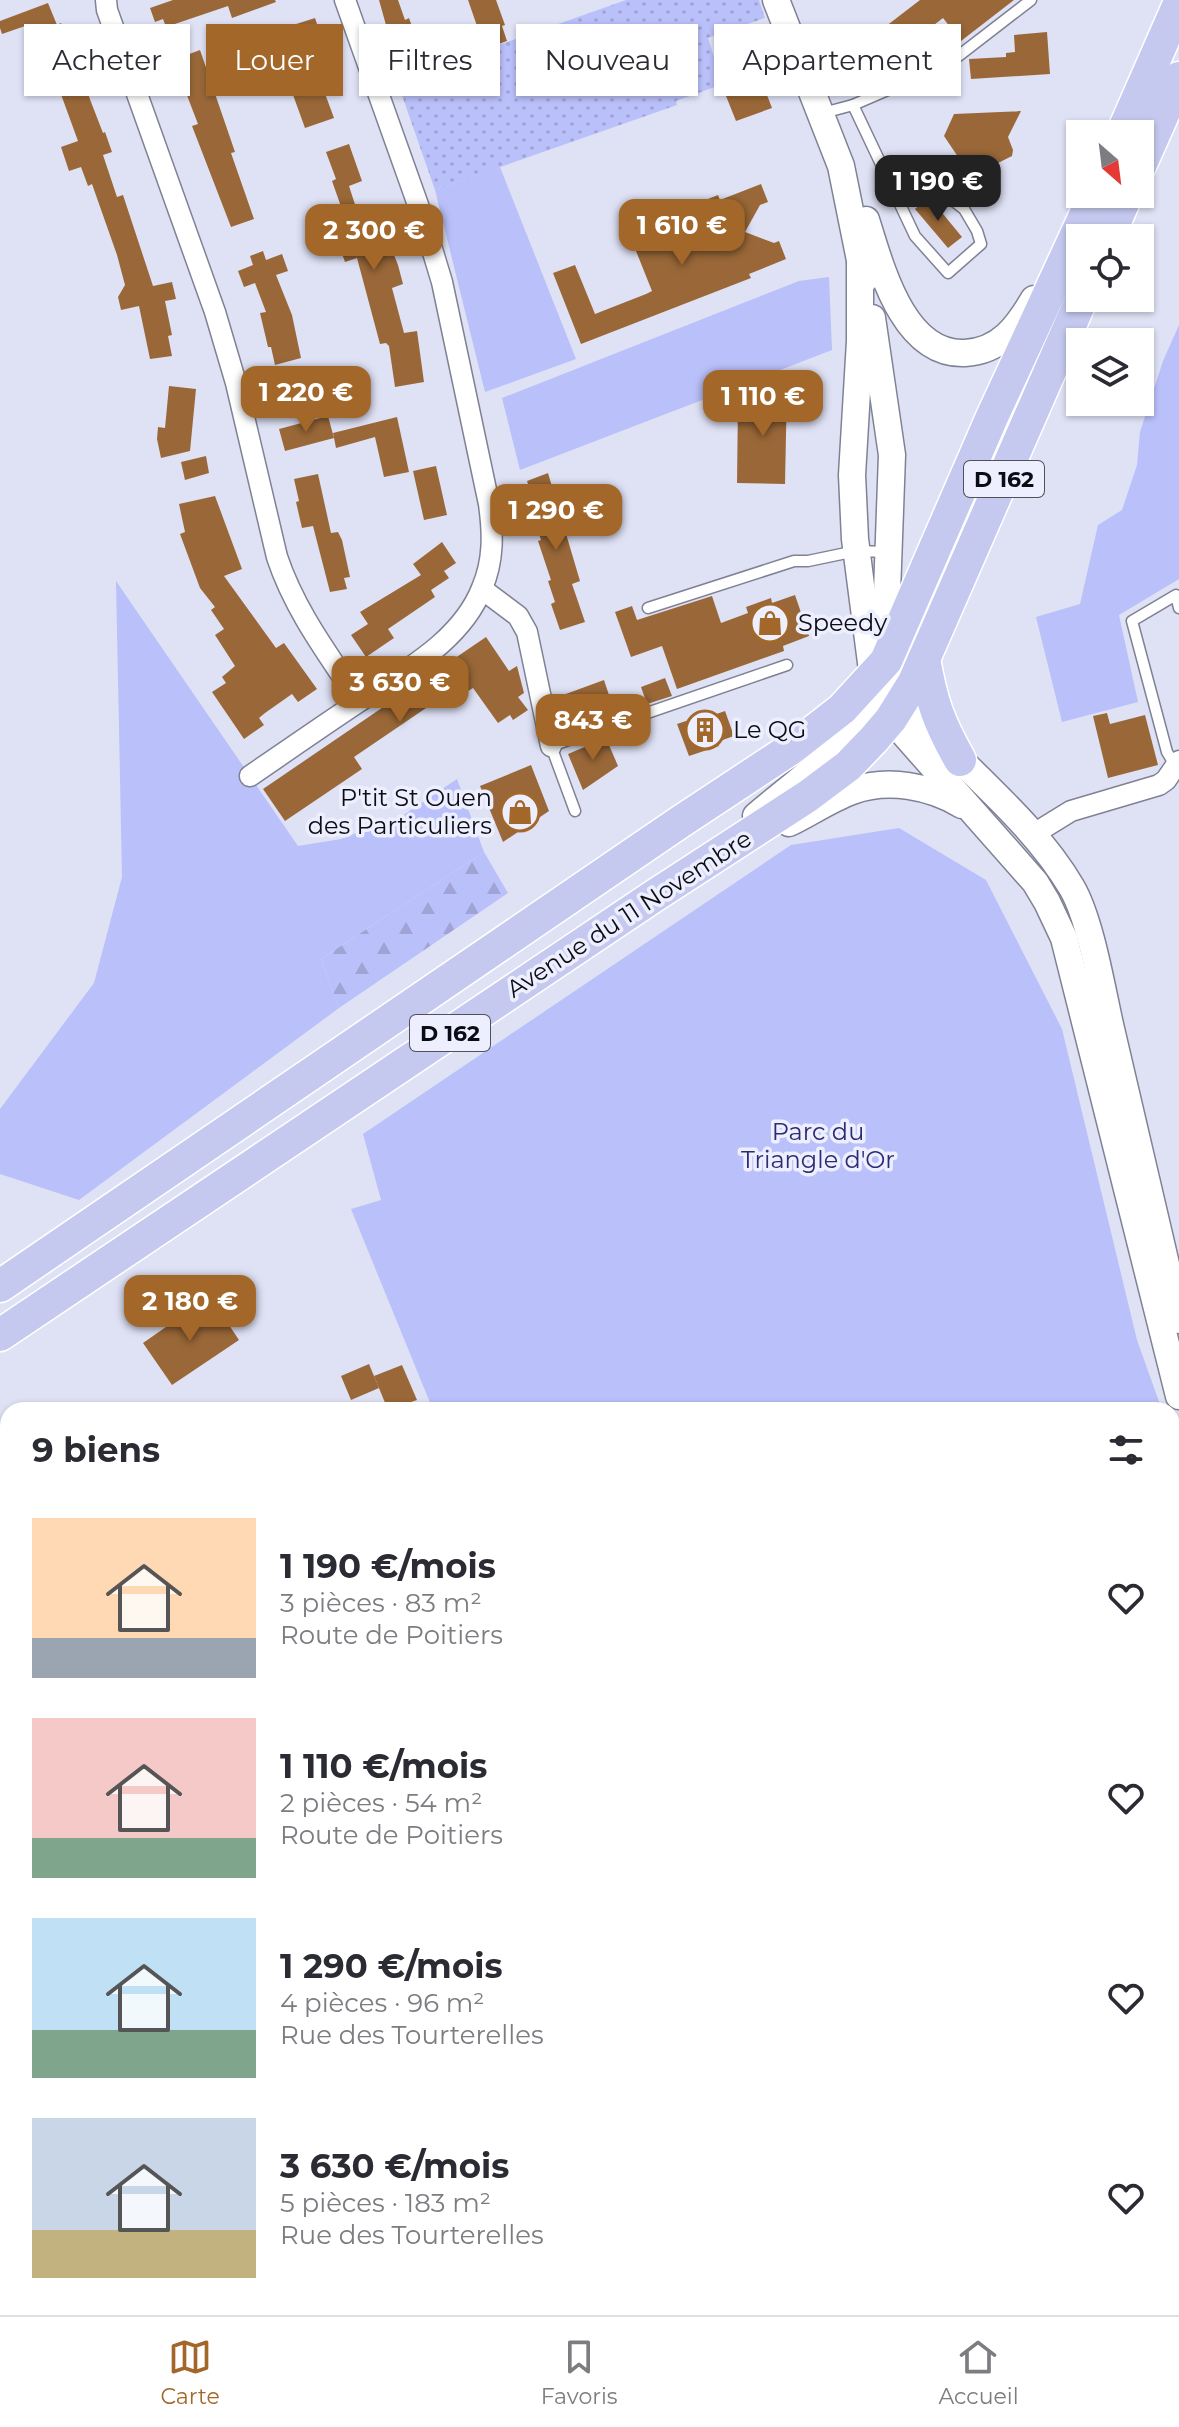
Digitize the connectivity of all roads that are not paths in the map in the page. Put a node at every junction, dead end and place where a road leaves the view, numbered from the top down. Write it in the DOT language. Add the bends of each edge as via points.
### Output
graph roads {
  1 [pos="106,0"];
  2 [pos="345,0"];
  3 [pos="776,0"];
  4 [pos="1031,0"];
  5 [pos="1179,4"];
  6 [pos="1179,78"];
  7 [pos="853,105"];
  8 [pos="821,114"];
  9 [pos="1128,120"];
  10 [pos="1154,134"];
  11 [pos="841,166"];
  12 [pos="889,183"];
  13 [pos="1077,208"];
  14 [pos="1089,208"];
  15 [pos="860,264"];
  16 [pos="1075,312"];
  17 [pos="856,551"];
  18 [pos="889,552"];
  19 [pos="482,589"];
  20 [pos="648,608"];
  21 [pos="1179,608"];
  22 [pos="787,665"];
  23 [pos="896,684"];
  24 [pos="359,701"];
  25 [pos="551,746"];
  26 [pos="960,760"];
  27 [pos="1177,764"];
  28 [pos="250,776"];
  29 [pos="969,808"];
  30 [pos="575,811"];
  31 [pos="1032,835"];
  32 [pos="690,874"];
  33 [pos="1047,902"];
  34 [pos="1102,993"];
  35 [pos="0,1286"];
  36 [pos="1179,1320"];
  37 [pos="0,1335"];
  38 [pos="1179,1396"];
  1 -- 24 [label="street" via="215,312 286,585"];
  2 -- 19 [label="street" via="442,282 494,537"];
  3 -- 8 [label="street"];
  4 -- 7 [label="lane" via="948,64"];
  5 -- 9 [label="main road"];
  6 -- 10 [label="main road"];
  7 -- 8 [label="lane"];
  7 -- 12 [label="lane"];
  8 -- 11 [label="street"];
  11 -- 13 [label="street" via="901,311 926,342 956,354 992,347 1020,323"];
  11 -- 15 [label="street"];
  12 -- 12 [label="lane" via="915,236 948,273 981,244 964,209 928,181"];
  14 -- 23 [label="main road, D 162" via="976,457"];
  15 -- 17 [label="street" via="852,475"];
  15 -- 18 [label="street" via="892,455"];
  16 -- 23 [label="main road, D 162"];
  17 -- 18 [label="lane"];
  17 -- 20 [label="lane" via="794,561"];
  17 -- 23 [label="street"];
  18 -- 23 [label="street"];
  19 -- 24 [label="street" via="452,633"];
  19 -- 25 [label="street" via="518,616 527,632"];
  21 -- 27 [label="lane" via="1176,595 1132,621 1167,752"];
  22 -- 25 [label="lane"];
  23 -- 26 [label="street"];
  23 -- 26 [label="main road" via="935,713"];
  23 -- 29 [label="street" via="941,773"];
  23 -- 32 [label="main road, Avenue du 11 Novembre / D 162" via="848,766"];
  23 -- 35 [label="main road, Avenue du 11 Novembre / D 162" via="842,709"];
  24 -- 28 [label="street"];
  25 -- 30 [label="lane"];
  26 -- 31 [label="street"];
  27 -- 31 [label="street" via="1153,788 1071,811"];
  29 -- 32 [label="street" via="941,793 908,785 853,790"];
  29 -- 33 [label="street"];
  31 -- 34 [label="street" via="1073,891"];
  32 -- 37 [label="main road, Avenue du 11 Novembre / D 162"];
  33 -- 34 [label="lane" via="1057,906 1069,929 1089,990"];
  33 -- 38 [label="street" via="1077,986"];
  34 -- 36 [label="street"];
}
